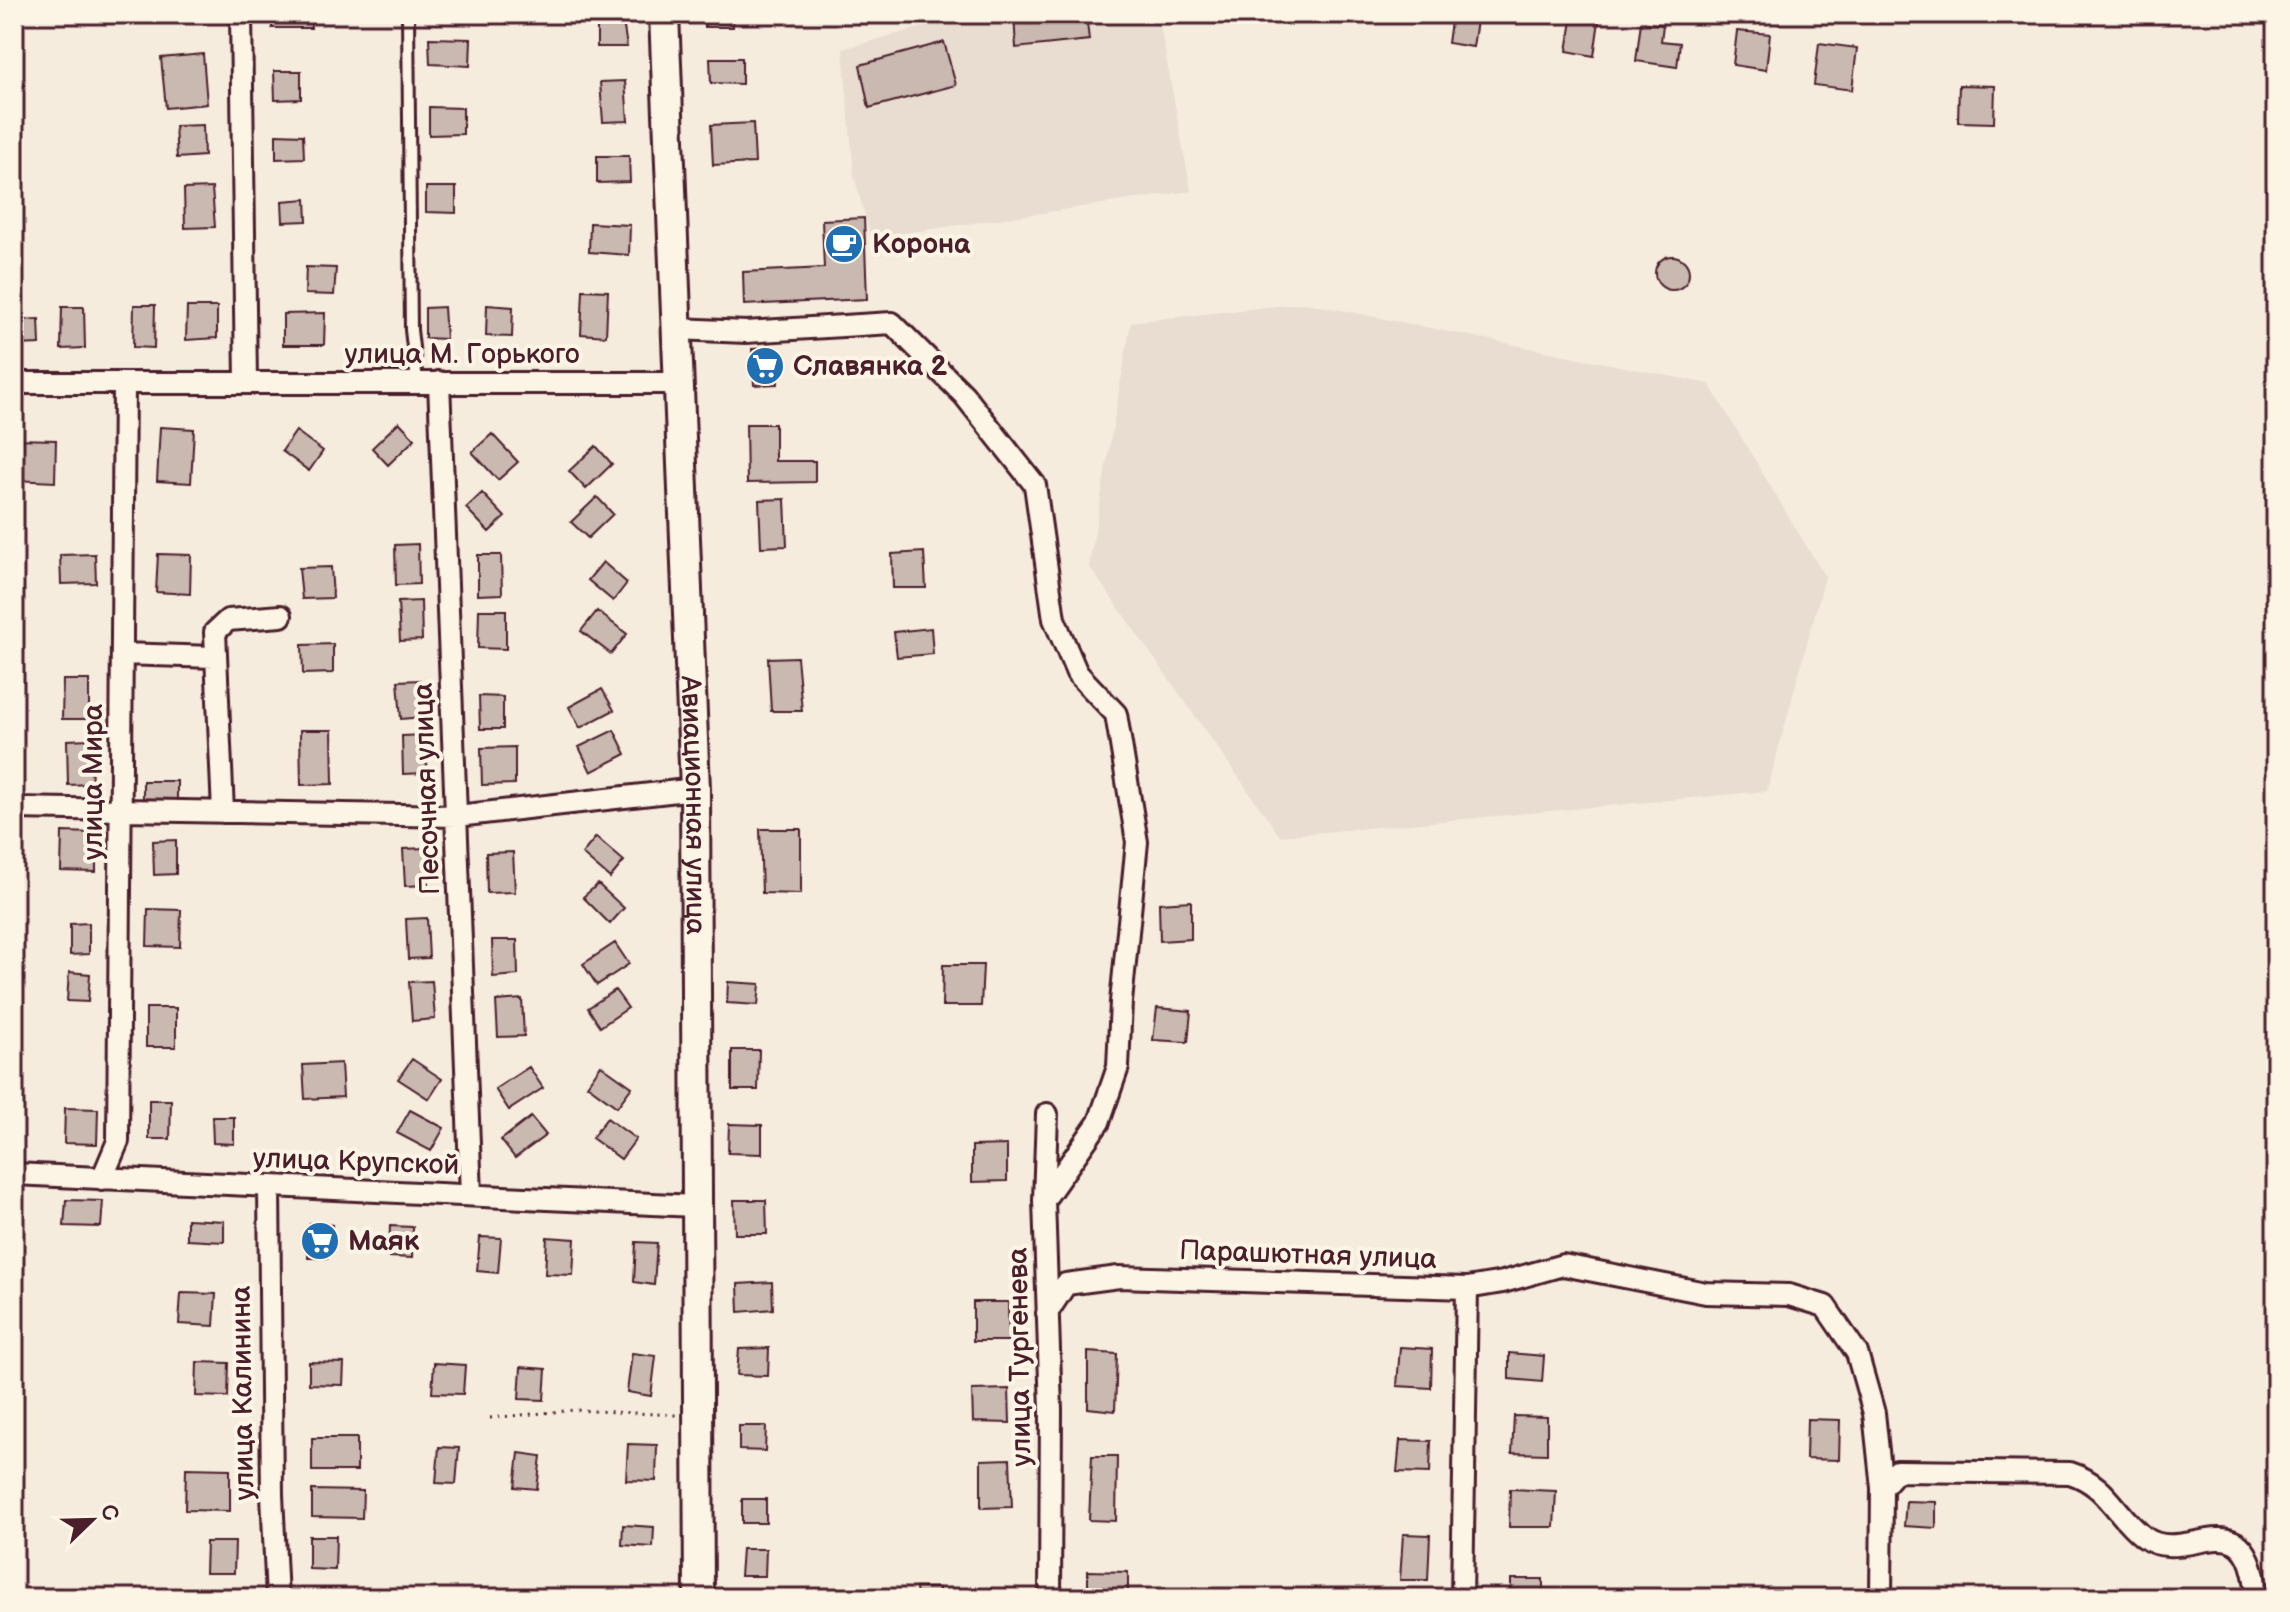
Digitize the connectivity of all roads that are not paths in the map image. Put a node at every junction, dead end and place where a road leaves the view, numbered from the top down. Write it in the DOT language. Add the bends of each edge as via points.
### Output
graph roads {
  1 [pos="241,14"];
  2 [pos="408,14"];
  3 [pos="664,14"];
  4 [pos="677,329"];
  5 [pos="246,381"];
  6 [pos="417,381"];
  7 [pos="439,382"];
  8 [pos="14,383"];
  9 [pos="124,383"];
  10 [pos="678,383"];
  11 [pos="281,616"];
  12 [pos="122,654"];
  13 [pos="214,657"];
  14 [pos="695,789"];
  15 [pos="14,808"];
  16 [pos="120,810"];
  17 [pos="223,812"];
  18 [pos="457,816"];
  19 [pos="1047,1114"];
  20 [pos="14,1174"];
  21 [pos="102,1179"];
  22 [pos="269,1186"];
  23 [pos="471,1195"];
  24 [pos="1044,1200"];
  25 [pos="695,1206"];
  26 [pos="1467,1288"];
  27 [pos="1047,1313"];
  28 [pos="1882,1488"];
  29 [pos="277,1598"];
  30 [pos="699,1598"];
  31 [pos="1050,1598"];
  32 [pos="1462,1598"];
  33 [pos="1881,1598"];
  34 [pos="2257,1598"];
  1 -- 5 [label="street"];
  2 -- 6 [label="lane" via="411,330"];
  3 -- 4 [label="main road, Авиационная улица"];
  4 -- 10 [label="main road, Авиационная улица"];
  4 -- 24 [label="street" via="746,332 892,323 964,395 1035,485 1054,619 1077,673 1116,714 1137,842 1118,1067 1099,1122"];
  5 -- 6 [label="street, улица М. Горького"];
  5 -- 9 [label="street, улица М. Горького"];
  6 -- 7 [label="street, улица М. Горького"];
  7 -- 10 [label="street, улица М. Горького"];
  7 -- 18 [label="street, Песочная улица"];
  8 -- 9 [label="street, улица М. Горького"];
  9 -- 12 [label="street, улица Мира"];
  10 -- 14 [label="main road, Авиационная улица"];
  11 -- 13 [label="street" via="228,620 215,632"];
  12 -- 13 [label="street"];
  12 -- 16 [label="street, улица Мира"];
  13 -- 17 [label="street"];
  14 -- 18 [label="street"];
  14 -- 25 [label="main road, Авиационная улица"];
  15 -- 16 [label="street"];
  16 -- 17 [label="street"];
  16 -- 21 [label="street, улица Мира" via="118,1141"];
  17 -- 18 [label="street"];
  18 -- 23 [label="street, Песочная улица"];
  19 -- 24 [label="street, улица Тургенева"];
  20 -- 21 [label="street, улица Крупской"];
  21 -- 22 [label="street, улица Крупской"];
  22 -- 23 [label="street, улица Крупской"];
  22 -- 29 [label="street, улица Калинина"];
  23 -- 25 [label="street, улица Крупской"];
  24 -- 27 [label="street, улица Тургенева"];
  25 -- 30 [label="main road, Авиационная улица"];
  26 -- 27 [label="street, Парашютная улица" via="1119,1277 1066,1284"];
  26 -- 28 [label="street" via="1563,1265 1706,1293 1789,1295 1825,1306 1857,1353 1874,1413"];
  26 -- 32 [label="street, Парашютная улица"];
  27 -- 31 [label="street, улица Тургенева"];
  28 -- 33 [label="street"];
  28 -- 34 [label="street" via="1897,1471 2070,1473 2092,1480 2146,1539 2167,1544 2211,1538 2240,1545 2255,1565"];
}
